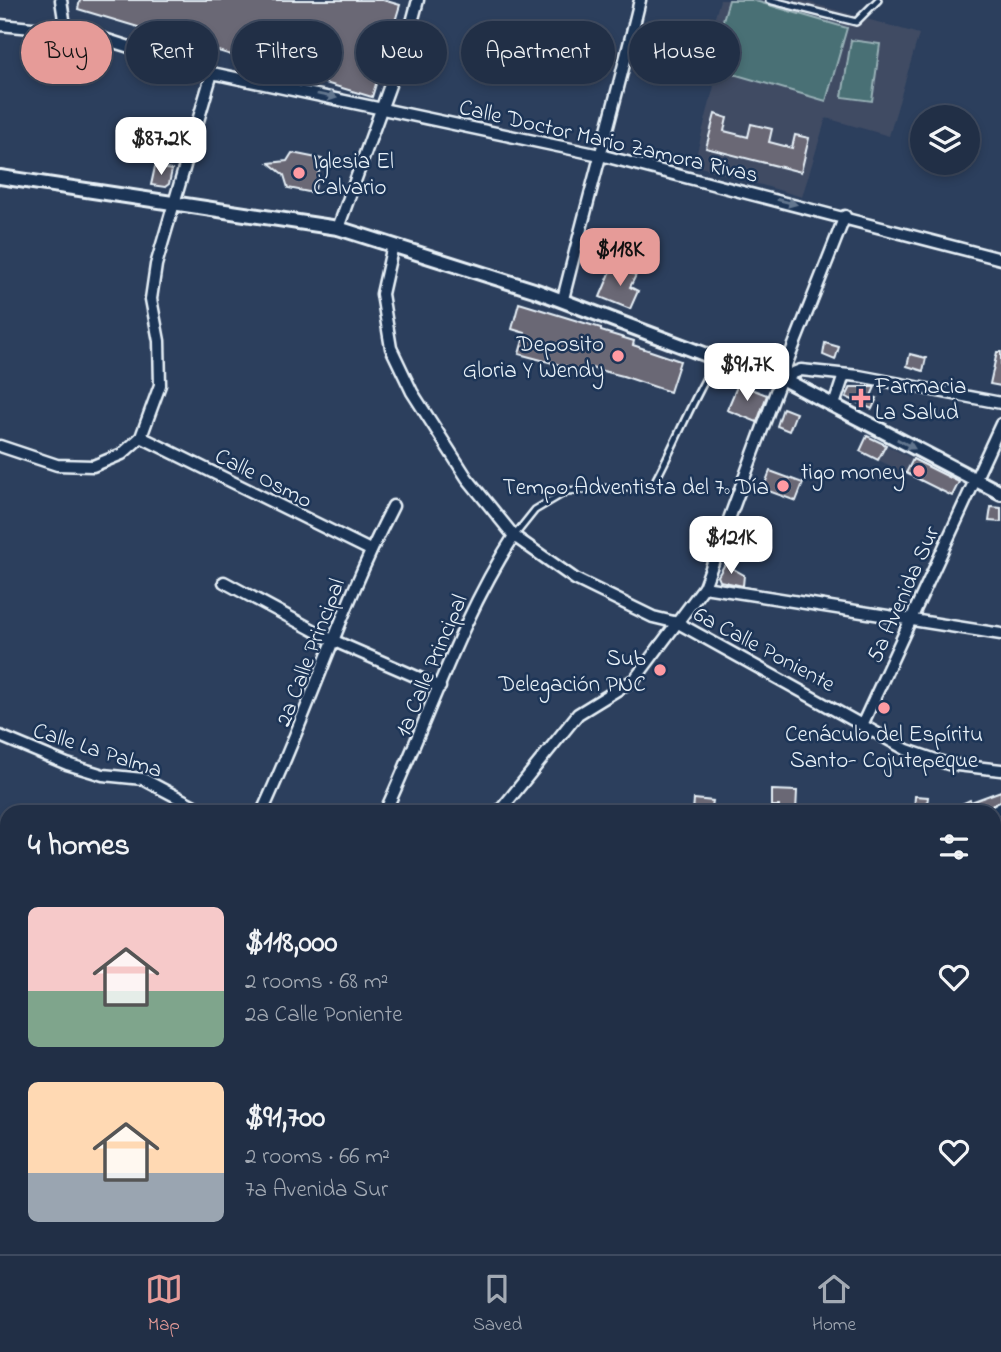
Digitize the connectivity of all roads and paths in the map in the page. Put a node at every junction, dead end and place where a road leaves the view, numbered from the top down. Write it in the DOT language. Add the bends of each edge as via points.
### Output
graph roads {
  1 [pos="50,0"];
  2 [pos="418,0"];
  3 [pos="639,0"];
  4 [pos="769,0"];
  5 [pos="878,0"];
  6 [pos="61,3"];
  7 [pos="64,21"];
  8 [pos="0,25"];
  9 [pos="21,27"];
  10 [pos="218,74"];
  11 [pos="209,84"];
  12 [pos="380,106"];
  13 [pos="600,155"];
  14 [pos="0,177"];
  15 [pos="177,202"];
  16 [pos="845,216"];
  17 [pos="338,228"];
  18 [pos="393,245"];
  19 [pos="1001,259"];
  20 [pos="563,299"];
  21 [pos="717,359"];
  22 [pos="844,375"];
  23 [pos="781,378"];
  24 [pos="1001,403"];
  25 [pos="834,405"];
  26 [pos="1001,424"];
  27 [pos="141,437"];
  28 [pos="0,446"];
  29 [pos="975,481"];
  30 [pos="1001,493"];
  31 [pos="393,506"];
  32 [pos="514,536"];
  33 [pos="370,550"];
  34 [pos="224,582"];
  35 [pos="704,587"];
  36 [pos="911,622"];
  37 [pos="678,623"];
  38 [pos="1001,634"];
  39 [pos="332,640"];
  40 [pos="440,687"];
  41 [pos="863,723"];
  42 [pos="0,736"];
  43 [pos="1001,770"];
  44 [pos="187,805"];
  45 [pos="265,805"];
  46 [pos="388,805"];
  47 [pos="505,805"];
  1 -- 6 [label="street"];
  2 -- 12 [label="street"];
  3 -- 13 [label="street"];
  4 -- 5 [label="lane" via="856,22"];
  6 -- 7 [label="street"];
  8 -- 9 [label="street, Calle Doctor Mario Zamora Rivas"];
  10 -- 12 [label="street, Calle Doctor Mario Zamora Rivas, one-way"];
  11 -- 15 [label="street"];
  12 -- 13 [label="street, Calle Doctor Mario Zamora Rivas"];
  12 -- 17 [label="street"];
  13 -- 16 [label="street, Calle Doctor Mario Zamora Rivas, one-way"];
  13 -- 20 [label="street"];
  14 -- 15 [label="street"];
  15 -- 17 [label="street"];
  15 -- 27 [label="street" via="156,265 151,299 159,341 160,385"];
  16 -- 19 [label="street, Calle Doctor Mario Zamora Rivas"];
  16 -- 23 [label="street"];
  17 -- 18 [label="street"];
  18 -- 20 [label="street"];
  18 -- 32 [label="street, 6a Calle Poniente" via="382,294 391,348 452,458"];
  20 -- 21 [label="street"];
  21 -- 23 [label="street"];
  21 -- 32 [label="lane" via="653,485 567,491 535,510"];
  22 -- 23 [label="street" via="802,370"];
  22 -- 24 [label="street"];
  22 -- 25 [label="street"];
  23 -- 25 [label="street"];
  23 -- 35 [label="street"];
  25 -- 29 [label="street, one-way"];
  26 -- 29 [label="street, 5a Avenida Sur"];
  27 -- 28 [label="street" via="122,454 93,466 57,465"];
  27 -- 33 [label="street, Calle Osmo"];
  29 -- 30 [label="street"];
  29 -- 36 [label="street, 5a Avenida Sur"];
  31 -- 33 [label="street, 2a Calle Principal"];
  32 -- 37 [label="street, 6a Calle Poniente" via="575,579 653,617"];
  32 -- 40 [label="street, 1a Calle Principal" via="493,569"];
  33 -- 39 [label="street, 2a Calle Principal"];
  34 -- 39 [label="street"];
  35 -- 36 [label="street"];
  35 -- 37 [label="street"];
  36 -- 38 [label="street"];
  36 -- 41 [label="street, 5a Avenida Sur"];
  37 -- 41 [label="street, 6a Calle Poniente"];
  37 -- 47 [label="street" via="635,679 578,714"];
  39 -- 40 [label="street"];
  39 -- 45 [label="street, 2a Calle Principal" via="294,744"];
  40 -- 46 [label="street, 1a Calle Principal"];
  41 -- 43 [label="street, 6a Calle Poniente" via="907,750 948,764"];
  42 -- 44 [label="street, Calle La Palma" via="79,768 143,779"];
}
